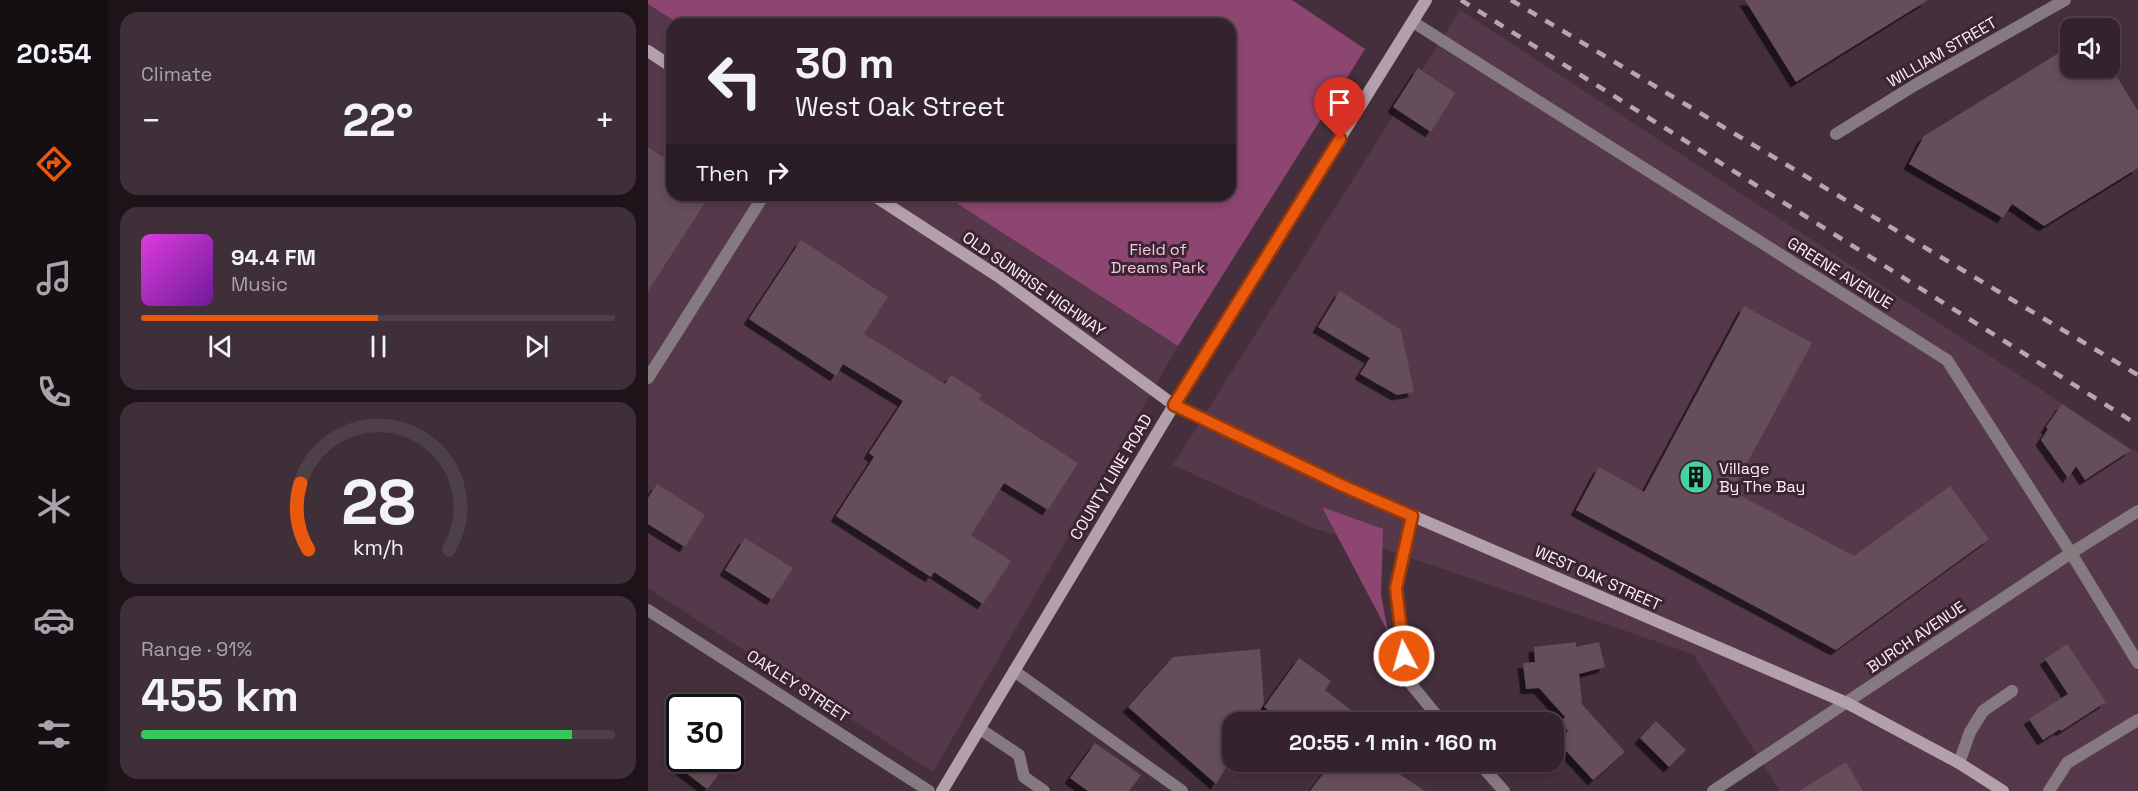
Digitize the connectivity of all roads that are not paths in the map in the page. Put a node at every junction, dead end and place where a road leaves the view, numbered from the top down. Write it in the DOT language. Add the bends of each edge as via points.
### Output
graph roads {
  1 [pos="1426,0"];
  2 [pos="2065,0"];
  3 [pos="1413,22"];
  4 [pos="648,51"];
  5 [pos="666,63"];
  6 [pos="1836,134"];
  7 [pos="760,201"];
  8 [pos="882,201"];
  9 [pos="648,378"];
  10 [pos="1174,405"];
  11 [pos="2138,511"];
  12 [pos="1412,516"];
  13 [pos="2071,553"];
  14 [pos="648,610"];
  15 [pos="2138,663"];
  16 [pos="1014,671"];
  17 [pos="2012,691"];
  18 [pos="1847,703"];
  19 [pos="1434,712"];
  20 [pos="2138,720"];
  21 [pos="980,729"];
  22 [pos="1959,763"];
  23 [pos="1487,772"];
  24 [pos="929,791"];
  25 [pos="942,791"];
  26 [pos="1044,791"];
  27 [pos="1182,791"];
  28 [pos="1504,791"];
  29 [pos="1713,791"];
  30 [pos="2003,791"];
  31 [pos="2049,791"];
  1 -- 3 [label="main road, COUNTY LINE ROAD"];
  2 -- 6 [label="street, WILLIAM STREET"];
  3 -- 10 [label="main road, COUNTY LINE ROAD"];
  3 -- 13 [label="street, GREENE AVENUE" via="1947,360"];
  4 -- 5 [label="main road"];
  7 -- 9 [label="street"];
  8 -- 10 [label="main road, OLD SUNRISE HIGHWAY" via="999,276"];
  10 -- 12 [label="main road, WEST OAK STREET"];
  10 -- 16 [label="main road, COUNTY LINE ROAD"];
  11 -- 13 [label="street, BURCH AVENUE"];
  12 -- 18 [label="main road, WEST OAK STREET"];
  12 -- 19 [label="street" via="1396,588 1406,678"];
  13 -- 15 [label="street, GREENE AVENUE"];
  13 -- 18 [label="street, BURCH AVENUE"];
  14 -- 24 [label="street, OAKLEY STREET"];
  16 -- 21 [label="main road, COUNTY LINE ROAD"];
  16 -- 27 [label="street"];
  17 -- 22 [label="street" via="1983,711 1970,732"];
  18 -- 22 [label="main road, WEST OAK STREET"];
  18 -- 29 [label="street, BURCH AVENUE"];
  20 -- 31 [label="street" via="2067,763"];
  21 -- 25 [label="main road, COUNTY LINE ROAD"];
  21 -- 26 [label="street" via="1018,755 1024,777"];
  22 -- 30 [label="main road, WEST OAK STREET"];
  23 -- 28 [label="street"];
}
